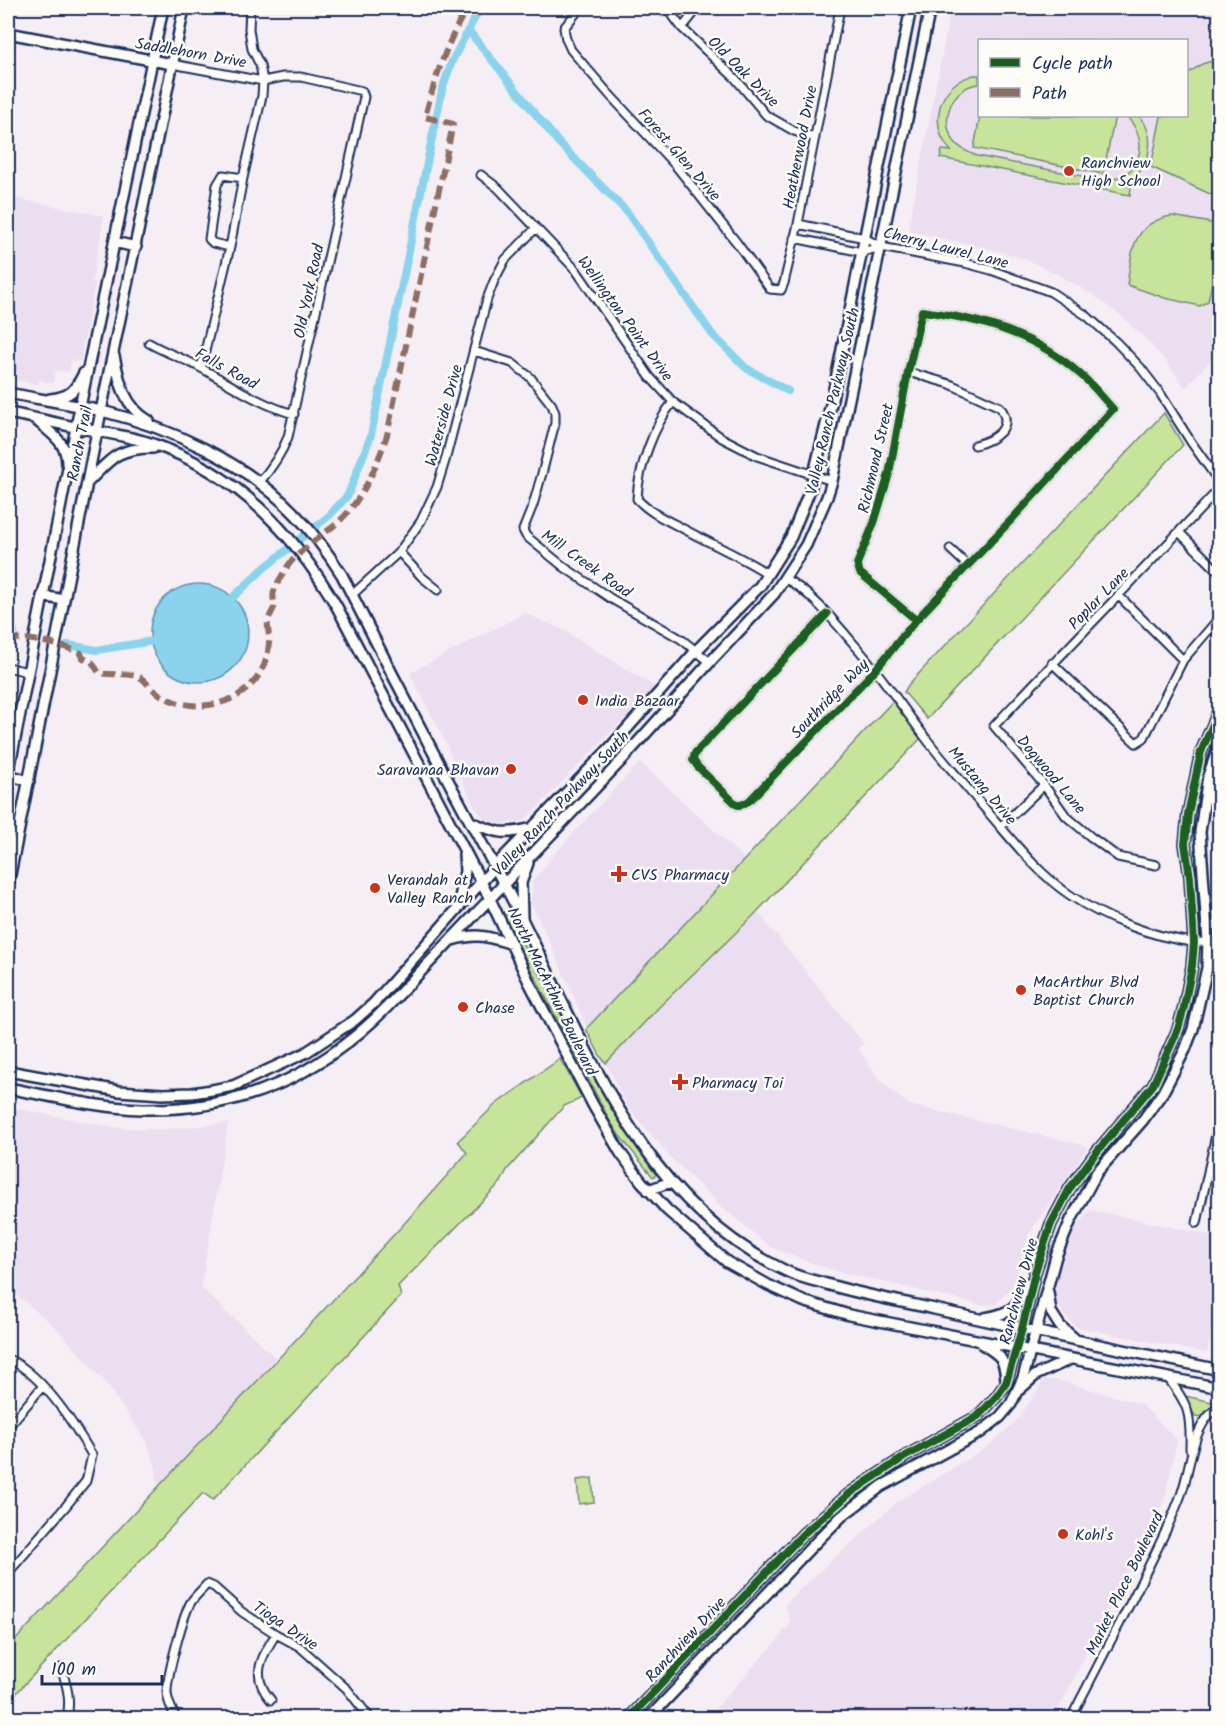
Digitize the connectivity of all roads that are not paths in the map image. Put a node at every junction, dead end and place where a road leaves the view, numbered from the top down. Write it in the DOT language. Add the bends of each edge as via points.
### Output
graph roads {
  1 [pos="163,8"];
  2 [pos="184,8"];
  3 [pos="250,8"];
  4 [pos="580,8"];
  5 [pos="667,8"];
  6 [pos="698,8"];
  7 [pos="840,8"];
  8 [pos="911,8"];
  9 [pos="930,8"];
  10 [pos="682,28"];
  11 [pos="8,33"];
  12 [pos="900,60"];
  13 [pos="152,61"];
  14 [pos="172,64"];
  15 [pos="918,64"];
  16 [pos="263,81"];
  17 [pos="364,97"];
  18 [pos="814,138"];
  19 [pos="481,175"];
  20 [pos="243,178"];
  21 [pos="798,224"];
  22 [pos="536,228"];
  23 [pos="828,230"];
  24 [pos="794,238"];
  25 [pos="865,238"];
  26 [pos="114,242"];
  27 [pos="826,244"];
  28 [pos="136,247"];
  29 [pos="230,247"];
  30 [pos="881,247"];
  31 [pos="862,252"];
  32 [pos="781,290"];
  33 [pos="148,343"];
  34 [pos="114,351"];
  35 [pos="474,351"];
  36 [pos="89,363"];
  37 [pos="201,368"];
  38 [pos="908,372"];
  39 [pos="8,393"];
  40 [pos="42,400"];
  41 [pos="673,402"];
  42 [pos="80,407"];
  43 [pos="1113,409"];
  44 [pos="101,411"];
  45 [pos="8,413"];
  46 [pos="294,414"];
  47 [pos="33,418"];
  48 [pos="77,427"];
  49 [pos="97,431"];
  50 [pos="169,432"];
  51 [pos="975,445"];
  52 [pos="162,447"];
  53 [pos="814,476"];
  54 [pos="67,478"];
  55 [pos="832,481"];
  56 [pos="87,483"];
  57 [pos="259,483"];
  58 [pos="1220,483"];
  59 [pos="1220,488"];
  60 [pos="1179,532"];
  61 [pos="950,549"];
  62 [pos="399,552"];
  63 [pos="968,566"];
  64 [pos="1220,573"];
  65 [pos="768,574"];
  66 [pos="784,578"];
  67 [pos="438,590"];
  68 [pos="352,595"];
  69 [pos="42,596"];
  70 [pos="1119,596"];
  71 [pos="64,600"];
  72 [pos="827,614"];
  73 [pos="1220,617"];
  74 [pos="916,620"];
  75 [pos="696,651"];
  76 [pos="1183,660"];
  77 [pos="710,662"];
  78 [pos="1052,663"];
  79 [pos="8,667"];
  80 [pos="876,669"];
  81 [pos="27,672"];
  82 [pos="410,706"];
  83 [pos="1220,708"];
  84 [pos="392,713"];
  85 [pos="994,726"];
  86 [pos="1208,733"];
  87 [pos="1220,738"];
  88 [pos="1220,743"];
  89 [pos="609,748"];
  90 [pos="621,761"];
  91 [pos="8,775"];
  92 [pos="28,781"];
  93 [pos="1044,785"];
  94 [pos="471,822"];
  95 [pos="1000,827"];
  96 [pos="533,828"];
  97 [pos="464,849"];
  98 [pos="529,858"];
  99 [pos="1156,865"];
  100 [pos="494,867"];
  101 [pos="482,883"];
  102 [pos="504,884"];
  103 [pos="8,885"];
  104 [pos="490,899"];
  105 [pos="460,906"];
  106 [pos="523,922"];
  107 [pos="450,941"];
  108 [pos="1220,941"];
  109 [pos="1208,942"];
  110 [pos="1194,943"];
  111 [pos="512,944"];
  112 [pos="332,1036"];
  113 [pos="339,1048"];
  114 [pos="8,1071"];
  115 [pos="8,1088"];
  116 [pos="162,1094"];
  117 [pos="162,1108"];
  118 [pos="1220,1116"];
  119 [pos="1114,1132"];
  120 [pos="1125,1141"];
  121 [pos="671,1182"];
  122 [pos="648,1190"];
  123 [pos="659,1202"];
  124 [pos="1197,1223"];
  125 [pos="1035,1272"];
  126 [pos="1047,1286"];
  127 [pos="979,1319"];
  128 [pos="1022,1329"];
  129 [pos="1036,1332"];
  130 [pos="975,1339"];
  131 [pos="1077,1341"];
  132 [pos="1017,1348"];
  133 [pos="1031,1351"];
  134 [pos="8,1359"];
  135 [pos="1071,1359"];
  136 [pos="1220,1370"];
  137 [pos="1167,1377"];
  138 [pos="1006,1383"];
  139 [pos="42,1387"];
  140 [pos="1220,1388"];
  141 [pos="1018,1391"];
  142 [pos="1220,1406"];
  143 [pos="8,1427"];
  144 [pos="1190,1455"];
  145 [pos="815,1524"];
  146 [pos="803,1534"];
  147 [pos="823,1534"];
  148 [pos="813,1545"];
  149 [pos="8,1573"];
  150 [pos="276,1634"];
  151 [pos="61,1668"];
  152 [pos="271,1700"];
  153 [pos="67,1719"];
  154 [pos="176,1719"];
  155 [pos="370,1719"];
  156 [pos="629,1719"];
  157 [pos="649,1719"];
  158 [pos="1071,1719"];
  1 -- 13 [label="main road, Ranch Trail"];
  2 -- 14 [label="main road, Ranch Trail"];
  3 -- 16 [label="street" via="252,49"];
  4 -- 32 [label="street, Forest Glen Drive" via="564,28 571,50 676,166 770,289"];
  5 -- 10 [label="street, Old Oak Drive"];
  6 -- 10 [label="street"];
  7 -- 18 [label="street, Heatherwood Drive"];
  8 -- 12 [label="main road, Valley Ranch Parkway South"];
  9 -- 15 [label="main road, Valley Ranch Parkway South"];
  10 -- 18 [label="street, Old Oak Drive" via="735,78 766,115"];
  11 -- 13 [label="main road, Saddlehorn Drive"];
  12 -- 15 [label="main road"];
  12 -- 25 [label="main road, Valley Ranch Parkway South"];
  13 -- 14 [label="main road, Saddlehorn Drive"];
  13 -- 26 [label="main road, Ranch Trail"];
  14 -- 16 [label="street, Saddlehorn Drive"];
  14 -- 28 [label="main road, Ranch Trail"];
  15 -- 30 [label="main road, Valley Ranch Parkway South"];
  16 -- 17 [label="street, Saddlehorn Drive" via="301,77 362,91"];
  16 -- 20 [label="street"];
  17 -- 46 [label="street, Old York Road"];
  18 -- 21 [label="street, Heatherwood Drive"];
  19 -- 22 [label="street, Wellington Point Drive"];
  20 -- 29 [label="street"];
  20 -- 29 [label="street" via="224,175 217,185 209,239"];
  21 -- 23 [label="street, Cherry Laurel Lane"];
  21 -- 24 [label="street, Heatherwood Drive"];
  22 -- 35 [label="street, Waterside Drive" via="505,260 494,281"];
  22 -- 41 [label="street, Wellington Point Drive" via="576,270 650,377"];
  23 -- 25 [label="street, Cherry Laurel Lane"];
  23 -- 27 [label="street"];
  24 -- 27 [label="street"];
  24 -- 32 [label="street, Heatherwood Drive"];
  25 -- 30 [label="street, Cherry Laurel Lane"];
  25 -- 31 [label="main road, Valley Ranch Parkway South"];
  26 -- 28 [label="main road"];
  26 -- 36 [label="main road, Ranch Trail"];
  27 -- 31 [label="street"];
  28 -- 34 [label="main road, Ranch Trail"];
  29 -- 37 [label="street"];
  30 -- 31 [label="street"];
  30 -- 55 [label="main road, Valley Ranch Parkway South"];
  30 -- 58 [label="street, Cherry Laurel Lane" via="1009,276 1051,292 1087,316 1140,367"];
  31 -- 53 [label="main road, Valley Ranch Parkway South"];
  33 -- 37 [label="street, Falls Road"];
  34 -- 44 [label="main road, Ranch Trail"];
  34 -- 50 [label="main road" via="119,381 128,401 144,418"];
  35 -- 62 [label="street, Waterside Drive" via="437,487 421,521"];
  35 -- 75 [label="street, Mill Creek Road" via="512,363 530,377 555,413 543,470 523,530 526,536 564,567"];
  36 -- 40 [label="main road" via="76,390 58,399"];
  36 -- 42 [label="main road, Ranch Trail"];
  37 -- 46 [label="street, Falls Road" via="261,403"];
  38 -- 43 [label="street, Richmond Street" via="922,311 974,319 1027,338 1052,352 1082,375"];
  38 -- 51 [label="street" via="950,384 1000,406 1005,423 998,435"];
  38 -- 74 [label="street, Richmond Street" via="889,474 857,564 860,573"];
  39 -- 40 [label="main road, North MacArthur Boulevard"];
  40 -- 42 [label="main road, North MacArthur Boulevard"];
  41 -- 53 [label="street, Wellington Point Drive" via="722,438 757,456"];
  41 -- 65 [label="street" via="655,430 637,499 647,509"];
  42 -- 44 [label="main road, North MacArthur Boulevard"];
  42 -- 48 [label="main road, Ranch Trail"];
  43 -- 63 [label="street, Southridge Way"];
  44 -- 49 [label="main road, Ranch Trail"];
  44 -- 50 [label="main road, North MacArthur Boulevard"];
  45 -- 47 [label="main road, North MacArthur Boulevard"];
  46 -- 57 [label="street, Old York Road" via="283,450"];
  47 -- 48 [label="main road, North MacArthur Boulevard"];
  47 -- 54 [label="main road" via="63,445"];
  48 -- 49 [label="main road, North MacArthur Boulevard"];
  48 -- 54 [label="main road, Ranch Trail"];
  49 -- 52 [label="main road, North MacArthur Boulevard"];
  49 -- 56 [label="main road, Ranch Trail"];
  50 -- 57 [label="main road, North MacArthur Boulevard" via="216,454"];
  52 -- 56 [label="main road" via="124,451 110,459"];
  52 -- 84 [label="main road, North MacArthur Boulevard" via="222,478 280,527 312,566 337,607"];
  53 -- 55 [label="street, Wellington Point Drive"];
  53 -- 65 [label="main road, Valley Ranch Parkway South" via="791,537"];
  54 -- 69 [label="main road, Ranch Trail"];
  55 -- 66 [label="main road, Valley Ranch Parkway South" via="807,545"];
  56 -- 71 [label="main road, Ranch Trail"];
  57 -- 68 [label="main road, North MacArthur Boulevard" via="294,512 329,556"];
  59 -- 60 [label="street, Poplar Lane"];
  60 -- 64 [label="street"];
  60 -- 70 [label="street, Poplar Lane"];
  61 -- 63 [label="street"];
  62 -- 67 [label="street"];
  62 -- 68 [label="street, Waterside Drive"];
  63 -- 74 [label="street, Southridge Way"];
  65 -- 75 [label="main road, Valley Ranch Parkway South"];
  66 -- 72 [label="street, Mustang Drive" via="795,583"];
  66 -- 77 [label="main road, Valley Ranch Parkway South" via="774,594"];
  68 -- 82 [label="main road, North MacArthur Boulevard"];
  69 -- 71 [label="main road"];
  69 -- 81 [label="main road, Ranch Trail"];
  70 -- 76 [label="street"];
  70 -- 78 [label="street, Poplar Lane"];
  71 -- 92 [label="main road, Ranch Trail"];
  72 -- 80 [label="street, Mustang Drive"];
  72 -- 80 [label="street, Southridge Way" via="695,753 693,760 698,767 734,803 745,804"];
  73 -- 76 [label="street"];
  74 -- 80 [label="street, Southridge Way"];
  75 -- 77 [label="street, Mill Creek Road"];
  75 -- 89 [label="main road, Valley Ranch Parkway South"];
  76 -- 78 [label="street" via="1144,738 1136,743"];
  77 -- 90 [label="main road, Valley Ranch Parkway South"];
  78 -- 85 [label="street, Poplar Lane"];
  79 -- 81 [label="street"];
  80 -- 95 [label="street, Mustang Drive" via="929,742"];
  81 -- 91 [label="main road, Ranch Trail"];
  82 -- 84 [label="main road"];
  82 -- 94 [label="main road, North MacArthur Boulevard"];
  83 -- 86 [label="main road, Ranchview Drive"];
  84 -- 97 [label="main road, North MacArthur Boulevard"];
  85 -- 93 [label="street, Dogwood Lane"];
  86 -- 87 [label="main road"];
  86 -- 110 [label="main road, Ranchview Drive" via="1190,797 1185,844"];
  88 -- 109 [label="main road, Ranchview Drive" via="1208,776 1200,832"];
  89 -- 90 [label="main road"];
  89 -- 96 [label="main road, Valley Ranch Parkway South"];
  90 -- 98 [label="main road, Valley Ranch Parkway South"];
  91 -- 92 [label="main road"];
  92 -- 103 [label="main road, Ranch Trail"];
  93 -- 95 [label="street"];
  93 -- 99 [label="street, Dogwood Lane" via="1066,816 1118,857"];
  94 -- 96 [label="main road" via="497,833"];
  94 -- 100 [label="main road, North MacArthur Boulevard"];
  95 -- 110 [label="street, Mustang Drive" via="1051,881 1094,910 1143,931"];
  96 -- 100 [label="main road, Valley Ranch Parkway South"];
  97 -- 101 [label="main road, North MacArthur Boulevard"];
  97 -- 105 [label="main road"];
  98 -- 102 [label="main road, Valley Ranch Parkway South"];
  98 -- 106 [label="main road" via="521,883"];
  100 -- 101 [label="main road, Valley Ranch Parkway South"];
  100 -- 102 [label="main road, North MacArthur Boulevard"];
  101 -- 104 [label="main road, North MacArthur Boulevard"];
  101 -- 105 [label="main road, Valley Ranch Parkway South"];
  102 -- 104 [label="main road, Valley Ranch Parkway South"];
  102 -- 106 [label="main road, North MacArthur Boulevard"];
  104 -- 107 [label="main road, Valley Ranch Parkway South"];
  104 -- 111 [label="main road, North MacArthur Boulevard"];
  105 -- 112 [label="main road, Valley Ranch Parkway South" via="375,1003"];
  106 -- 121 [label="main road, North MacArthur Boulevard" via="614,1101"];
  107 -- 111 [label="main road" via="484,935"];
  107 -- 113 [label="main road, Valley Ranch Parkway South" via="378,1017"];
  108 -- 109 [label="street, Mustang Drive"];
  109 -- 110 [label="street, Mustang Drive"];
  109 -- 120 [label="main road, Ranchview Drive" via="1207,968 1185,1050 1163,1092"];
  110 -- 119 [label="main road, Ranchview Drive" via="1178,1029 1153,1085"];
  111 -- 122 [label="main road, North MacArthur Boulevard" via="599,1115"];
  112 -- 113 [label="main road"];
  112 -- 116 [label="main road, Valley Ranch Parkway South" via="305,1053 233,1086"];
  113 -- 117 [label="main road, Valley Ranch Parkway South" via="291,1079 255,1094 179,1109"];
  114 -- 116 [label="main road, Valley Ranch Parkway South" via="119,1091"];
  115 -- 117 [label="main road, Valley Ranch Parkway South" via="118,1106"];
  116 -- 117 [label="main road"];
  118 -- 124 [label="street"];
  119 -- 120 [label="main road"];
  119 -- 125 [label="main road, Ranchview Drive" via="1070,1188 1050,1224"];
  120 -- 126 [label="main road, Ranchview Drive" via="1091,1181 1064,1234"];
  121 -- 122 [label="main road"];
  121 -- 123 [label="main road"];
  121 -- 127 [label="main road, North MacArthur Boulevard" via="726,1235 786,1271 856,1293"];
  122 -- 123 [label="main road, North MacArthur Boulevard"];
  123 -- 130 [label="main road, North MacArthur Boulevard" via="727,1262 803,1301 849,1315"];
  125 -- 127 [label="main road" via="1018,1304 1002,1315"];
  125 -- 128 [label="main road, Ranchview Drive"];
  126 -- 129 [label="main road, Ranchview Drive"];
  126 -- 131 [label="main road" via="1051,1312"];
  127 -- 128 [label="main road, North MacArthur Boulevard"];
  128 -- 129 [label="main road, North MacArthur Boulevard"];
  128 -- 132 [label="main road, Ranchview Drive"];
  129 -- 131 [label="main road, North MacArthur Boulevard"];
  129 -- 133 [label="main road, Ranchview Drive"];
  130 -- 132 [label="main road, North MacArthur Boulevard"];
  130 -- 138 [label="main road" via="996,1352 1004,1363"];
  131 -- 136 [label="main road, North MacArthur Boulevard"];
  132 -- 133 [label="main road, North MacArthur Boulevard"];
  132 -- 138 [label="main road, Ranchview Drive"];
  133 -- 135 [label="main road, North MacArthur Boulevard"];
  133 -- 141 [label="main road, Ranchview Drive"];
  134 -- 139 [label="street"];
  135 -- 137 [label="main road, North MacArthur Boulevard"];
  135 -- 141 [label="main road" via="1036,1375"];
  137 -- 140 [label="main road, North MacArthur Boulevard"];
  137 -- 144 [label="street, Market Place Boulevard" via="1189,1413"];
  138 -- 145 [label="main road, Ranchview Drive" via="978,1416 868,1481"];
  139 -- 143 [label="street"];
  139 -- 149 [label="street" via="73,1423 92,1455 86,1480"];
  141 -- 147 [label="main road, Ranchview Drive" via="991,1425 882,1486"];
  142 -- 144 [label="street, Market Place Boulevard" via="1204,1420"];
  144 -- 158 [label="street, Market Place Boulevard" via="1185,1482 1166,1531"];
  145 -- 146 [label="main road, Ranchview Drive"];
  145 -- 147 [label="main road"];
  146 -- 148 [label="main road"];
  146 -- 156 [label="main road, Ranchview Drive"];
  147 -- 148 [label="main road, Ranchview Drive"];
  148 -- 157 [label="main road, Ranchview Drive"];
  150 -- 152 [label="street" via="264,1653 260,1669 260,1683"];
  150 -- 154 [label="street, Tioga Drive" via="207,1584 185,1613 168,1681 167,1694"];
  150 -- 155 [label="street, Tioga Drive" via="300,1647 347,1689"];
  151 -- 153 [label="street" via="69,1693"];
}
